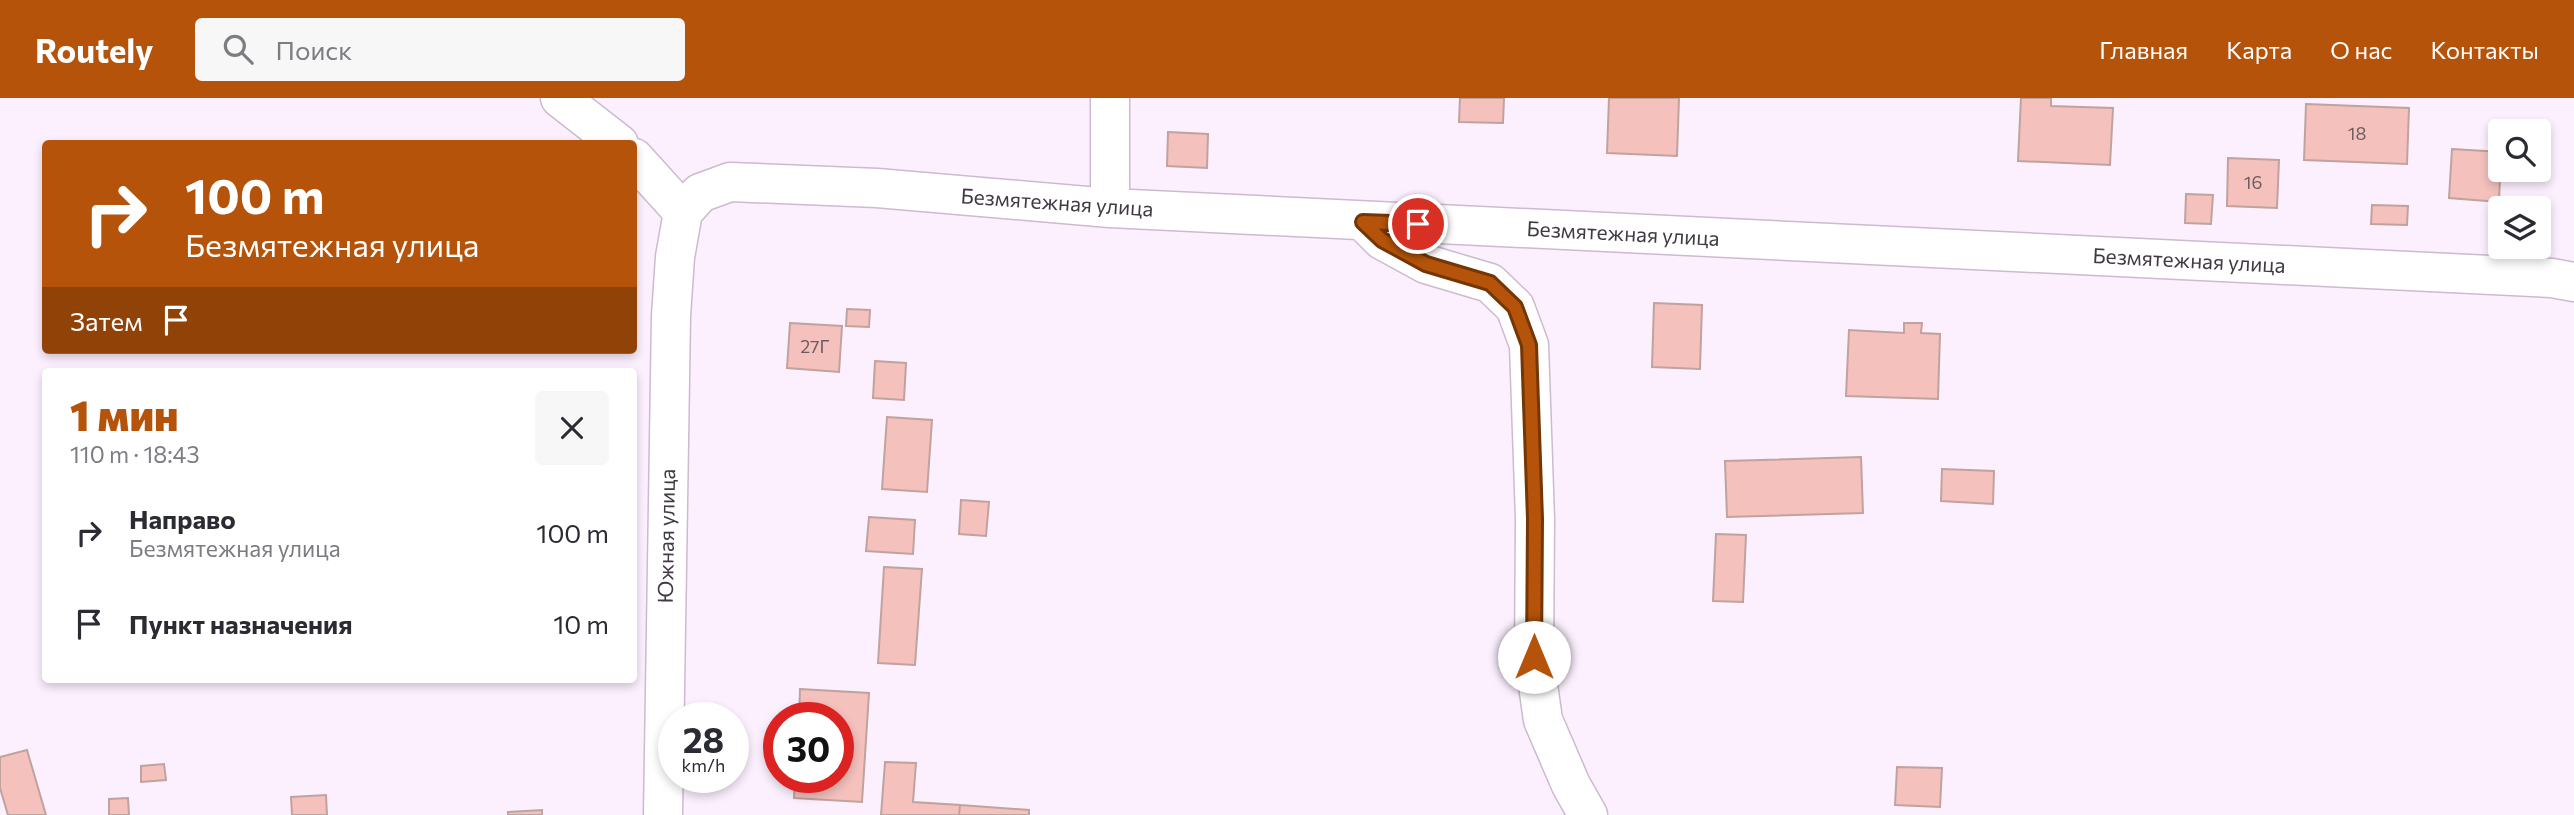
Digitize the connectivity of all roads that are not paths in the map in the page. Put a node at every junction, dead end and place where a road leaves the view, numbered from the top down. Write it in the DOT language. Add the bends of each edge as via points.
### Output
graph roads {
  1 [pos="560,98"];
  2 [pos="1110,98"];
  3 [pos="614,140"];
  4 [pos="637,161"];
  5 [pos="1110,208"];
  6 [pos="683,212"];
  7 [pos="1363,222"];
  8 [pos="2574,282"];
  9 [pos="663,815"];
  10 [pos="1588,815"];
  1 -- 3 [label="street"];
  2 -- 5 [label="street"];
  4 -- 6 [label="street"];
  5 -- 6 [label="street, Безмятежная улица" via="877,188 730,182 700,193"];
  5 -- 7 [label="street, Безмятежная улица"];
  6 -- 9 [label="street, Южная улица" via="671,316"];
  7 -- 8 [label="street, Безмятежная улица"];
  7 -- 10 [label="street" via="1382,240 1426,264 1490,283 1515,307 1529,345 1534,657 1544,720"];
}
